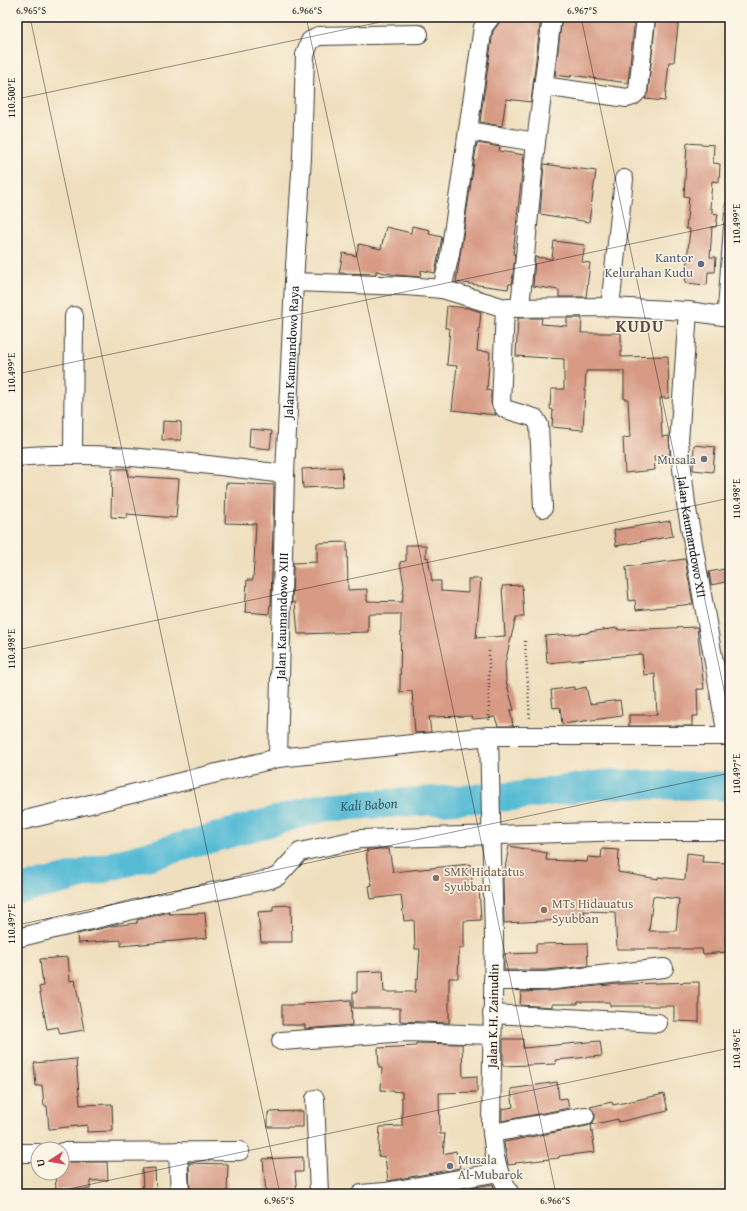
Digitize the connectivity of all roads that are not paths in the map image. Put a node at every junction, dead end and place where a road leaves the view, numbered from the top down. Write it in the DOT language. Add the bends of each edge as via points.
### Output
graph roads {
  1 [pos="491,17"];
  2 [pos="552,17"];
  3 [pos="646,17"];
  4 [pos="418,34"];
  5 [pos="543,86"];
  6 [pos="468,131"];
  7 [pos="536,142"];
  8 [pos="624,179"];
  9 [pos="730,206"];
  10 [pos="294,282"];
  11 [pos="442,289"];
  12 [pos="512,307"];
  13 [pos="610,308"];
  14 [pos="688,310"];
  15 [pos="74,316"];
  16 [pos="726,316"];
  17 [pos="74,455"];
  18 [pos="17,457"];
  19 [pos="285,474"];
  20 [pos="543,508"];
  21 [pos="728,736"];
  22 [pos="489,738"];
  23 [pos="278,758"];
  24 [pos="17,822"];
  25 [pos="730,831"];
  26 [pos="491,835"];
  27 [pos="17,938"];
  28 [pos="664,968"];
  29 [pos="493,981"];
  30 [pos="492,1014"];
  31 [pos="658,1023"];
  32 [pos="492,1035"];
  33 [pos="281,1041"];
  34 [pos="315,1099"];
  35 [pos="585,1116"];
  36 [pos="492,1133"];
  37 [pos="178,1151"];
  38 [pos="240,1151"];
  39 [pos="70,1152"];
  40 [pos="17,1153"];
  41 [pos="30,1153"];
  42 [pos="499,1172"];
  43 [pos="180,1194"];
  44 [pos="319,1194"];
  45 [pos="361,1194"];
  46 [pos="510,1194"];
  1 -- 6 [label="street" via="483,27"];
  2 -- 5 [label="street"];
  3 -- 5 [label="street" via="638,91 634,96 627,98"];
  4 -- 10 [label="street" via="318,36 310,41 305,55"];
  5 -- 7 [label="street"];
  6 -- 7 [label="street"];
  6 -- 11 [label="street" via="450,254"];
  7 -- 12 [label="street"];
  8 -- 13 [label="street"];
  9 -- 16 [label="lane"];
  10 -- 11 [label="street, Jalan Kaumandowo Raya"];
  10 -- 19 [label="street, Jalan Kaumandowo Raya"];
  11 -- 12 [label="street, Jalan Kaumandowo Raya"];
  12 -- 13 [label="street, Jalan Kaumandowo Raya"];
  12 -- 20 [label="street" via="502,404 505,409 535,418 539,425"];
  13 -- 14 [label="street, Jalan Kaumandowo Raya"];
  14 -- 16 [label="street, Jalan Kaumandowo Raya"];
  14 -- 21 [label="street, Jalan Kaumandowo XII" via="679,442 686,504"];
  15 -- 17 [label="street"];
  17 -- 18 [label="street"];
  17 -- 19 [label="street" via="152,459"];
  19 -- 23 [label="street, Jalan Kaumandowo XIII"];
  21 -- 22 [label="street"];
  22 -- 23 [label="street"];
  22 -- 26 [label="street, Jalan K.H. Zainudin"];
  23 -- 24 [label="street"];
  25 -- 26 [label="street"];
  26 -- 27 [label="street" via="360,838 304,850 298,853 278,876 271,879"];
  26 -- 29 [label="street, Jalan K.H. Zainudin"];
  28 -- 29 [label="street" via="546,981"];
  29 -- 30 [label="street, Jalan K.H. Zainudin"];
  30 -- 31 [label="street"];
  30 -- 32 [label="street, Jalan K.H. Zainudin"];
  32 -- 33 [label="street" via="407,1032"];
  32 -- 36 [label="street, Jalan K.H. Zainudin"];
  34 -- 44 [label="street"];
  35 -- 36 [label="street"];
  36 -- 42 [label="street, Jalan K.H. Zainudin"];
  37 -- 38 [label="street"];
  37 -- 39 [label="street"];
  37 -- 43 [label="street"];
  40 -- 41 [label="street"];
  42 -- 45 [label="street"];
  42 -- 46 [label="street, Jalan K.H. Zainudin"];
}
